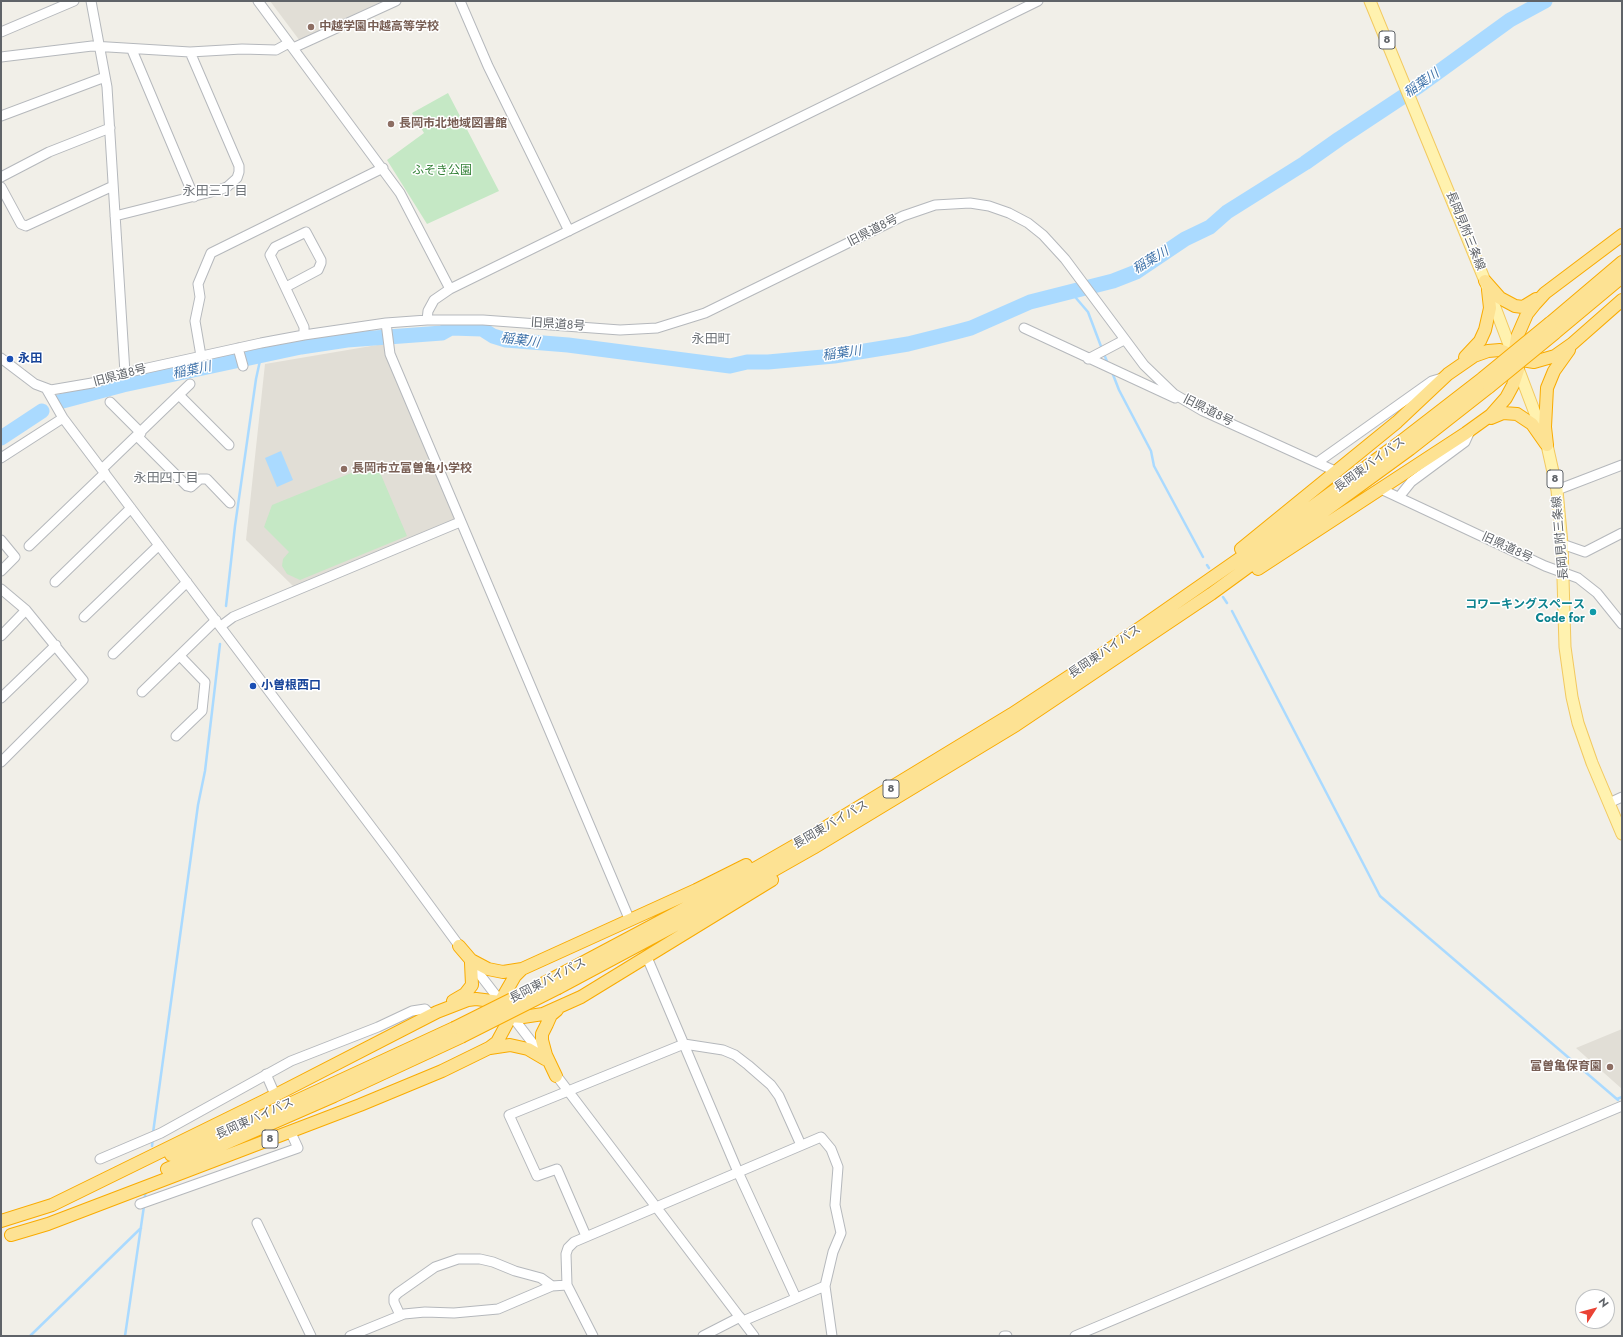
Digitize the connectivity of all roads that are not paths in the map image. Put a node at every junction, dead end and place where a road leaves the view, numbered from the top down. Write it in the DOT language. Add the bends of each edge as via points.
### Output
graph roads {
  1 [pos="74,1"];
  2 [pos="91,1"];
  3 [pos="258,1"];
  4 [pos="396,1"];
  5 [pos="460,1"];
  6 [pos="1038,1"];
  7 [pos="1370,1"];
  8 [pos="1,32"];
  9 [pos="291,45"];
  10 [pos="100,47"];
  11 [pos="132,50"];
  12 [pos="190,52"];
  13 [pos="1,57"];
  14 [pos="105,77"];
  15 [pos="1,116"];
  16 [pos="110,128"];
  17 [pos="383,168"];
  18 [pos="1,177"];
  19 [pos="113,186"];
  20 [pos="1,187"];
  21 [pos="194,197"];
  22 [pos="115,216"];
  23 [pos="569,231"];
  24 [pos="1622,235"];
  25 [pos="1622,262"];
  26 [pos="1622,277"];
  27 [pos="1487,285"];
  28 [pos="286,287"];
  29 [pos="450,289"];
  30 [pos="1545,293"];
  31 [pos="1622,300"];
  32 [pos="427,320"];
  33 [pos="386,323"];
  34 [pos="1024,328"];
  35 [pos="1552,328"];
  36 [pos="304,335"];
  37 [pos="1124,340"];
  38 [pos="1572,344"];
  39 [pos="239,350"];
  40 [pos="201,356"];
  41 [pos="1515,357"];
  42 [pos="1,358"];
  43 [pos="1088,359"];
  44 [pos="242,366"];
  45 [pos="125,373"];
  46 [pos="1446,375"];
  47 [pos="1486,383"];
  48 [pos="190,384"];
  49 [pos="47,390"];
  50 [pos="179,395"];
  51 [pos="110,402"];
  52 [pos="1203,411"];
  53 [pos="63,418"];
  54 [pos="1476,426"];
  55 [pos="139,434"];
  56 [pos="229,445"];
  57 [pos="1547,445"];
  58 [pos="1,458"];
  59 [pos="1318,462"];
  60 [pos="1622,465"];
  61 [pos="1333,470"];
  62 [pos="104,471"];
  63 [pos="1557,490"];
  64 [pos="1385,491"];
  65 [pos="1398,497"];
  66 [pos="230,503"];
  67 [pos="132,508"];
  68 [pos="460,522"];
  69 [pos="1622,533"];
  70 [pos="1,540"];
  71 [pos="1562,544"];
  72 [pos="159,545"];
  73 [pos="29,546"];
  74 [pos="1,571"];
  75 [pos="1564,574"];
  76 [pos="1216,576"];
  77 [pos="55,582"];
  78 [pos="187,582"];
  79 [pos="1,589"];
  80 [pos="1212,594"];
  81 [pos="26,610"];
  82 [pos="84,617"];
  83 [pos="218,623"];
  84 [pos="1622,624"];
  85 [pos="1,636"];
  86 [pos="56,645"];
  87 [pos="113,654"];
  88 [pos="180,656"];
  89 [pos="142,692"];
  90 [pos="1,698"];
  91 [pos="176,736"];
  92 [pos="1,762"];
  93 [pos="927,767"];
  94 [pos="909,791"];
  95 [pos="1622,797"];
  96 [pos="1609,803"];
  97 [pos="1622,834"];
  98 [pos="628,916"];
  99 [pos="459,946"];
  100 [pos="649,962"];
  101 [pos="471,963"];
  102 [pos="522,969"];
  103 [pos="555,984"];
  104 [pos="500,1002"];
  105 [pos="558,1009"];
  106 [pos="434,1013"];
  107 [pos="511,1016"];
  108 [pos="458,1032"];
  109 [pos="684,1044"];
  110 [pos="489,1048"];
  111 [pos="545,1059"];
  112 [pos="266,1074"];
  113 [pos="556,1076"];
  114 [pos="273,1090"];
  115 [pos="568,1091"];
  116 [pos="1622,1106"];
  117 [pos="292,1135"];
  118 [pos="801,1145"];
  119 [pos="100,1159"];
  120 [pos="738,1172"];
  121 [pos="140,1204"];
  122 [pos="52,1205"];
  123 [pos="655,1208"];
  124 [pos="1,1222"];
  125 [pos="257,1223"];
  126 [pos="1,1228"];
  127 [pos="586,1236"];
  128 [pos="6,1237"];
  129 [pos="567,1285"];
  130 [pos="552,1286"];
  131 [pos="825,1286"];
  132 [pos="796,1298"];
  133 [pos="400,1315"];
  134 [pos="742,1319"];
  135 [pos="311,1336"];
  136 [pos="350,1336"];
  137 [pos="592,1336"];
  138 [pos="703,1336"];
  139 [pos="754,1336"];
  140 [pos="832,1336"];
  141 [pos="1075,1336"];
  1 -- 8 [label="street"];
  2 -- 10 [label="street"];
  3 -- 9 [label="street"];
  4 -- 9 [label="street"];
  5 -- 23 [label="street" via="488,66"];
  6 -- 23 [label="street"];
  7 -- 27 [label="main road, 長岡見附三条線 / 8"];
  9 -- 12 [label="street" via="276,50"];
  9 -- 17 [label="street"];
  10 -- 11 [label="street"];
  10 -- 13 [label="street"];
  10 -- 14 [label="street"];
  11 -- 12 [label="street"];
  11 -- 21 [label="street"];
  12 -- 21 [label="street" via="239,166 237,178 227,187"];
  14 -- 15 [label="street"];
  14 -- 16 [label="street"];
  16 -- 18 [label="street" via="49,152"];
  16 -- 19 [label="street"];
  17 -- 29 [label="street" via="413,216"];
  17 -- 40 [label="street" via="211,252 198,284 200,297 195,322"];
  19 -- 20 [label="street" via="26,226 21,224"];
  19 -- 22 [label="street"];
  21 -- 22 [label="street"];
  22 -- 45 [label="street"];
  23 -- 29 [label="street"];
  24 -- 30 [label="highway"];
  25 -- 35 [label="highway, 長岡東バイパス / 8"];
  26 -- 35 [label="highway, 長岡東バイパス / 8"];
  27 -- 30 [label="highway" via="1500,298 1515,306 1523,307"];
  27 -- 41 [label="main road, 長岡見附三条線 / 8"];
  27 -- 46 [label="highway" via="1490,308 1485,330 1474,347"];
  28 -- 28 [label="street" via="318,270 321,263 306,232 275,246 271,252"];
  28 -- 36 [label="street" via="304,327"];
  29 -- 32 [label="street" via="434,300 428,311"];
  30 -- 41 [label="highway" via="1525,319 1517,337"];
  31 -- 38 [label="highway"];
  32 -- 33 [label="street, 旧県道8号"];
  32 -- 37 [label="street, 旧県道8号" via="483,320 620,330 657,328 691,318 728,302 903,216 935,205 961,203 999,209 1024,220 1043,235 1078,277"];
  33 -- 36 [label="street, 旧県道8号"];
  33 -- 68 [label="street" via="390,354"];
  34 -- 43 [label="street"];
  35 -- 47 [label="highway, 長岡東バイパス / 8, bridge"];
  36 -- 39 [label="street, 旧県道8号"];
  37 -- 43 [label="street"];
  37 -- 52 [label="street, 旧県道8号" via="1159,381 1174,394"];
  38 -- 41 [label="highway" via="1555,356 1543,360 1534,362"];
  38 -- 57 [label="highway" via="1554,371 1547,388"];
  39 -- 40 [label="street, 旧県道8号"];
  39 -- 44 [label="street"];
  40 -- 45 [label="street, 旧県道8号"];
  41 -- 46 [label="highway" via="1500,350 1488,351 1474,356"];
  41 -- 54 [label="highway" via="1517,375 1506,398 1500,407"];
  41 -- 57 [label="main road, 長岡見附三条線 / 8"];
  42 -- 49 [label="street"];
  43 -- 52 [label="street"];
  45 -- 49 [label="street, 旧県道8号" via="92,384"];
  46 -- 59 [label="street" via="1432,381"];
  46 -- 76 [label="highway" via="1397,422 1236,553"];
  47 -- 76 [label="highway, 長岡東バイパス / 8"];
  47 -- 80 [label="highway, 長岡東バイパス / 8" via="1410,450"];
  48 -- 50 [label="street"];
  49 -- 53 [label="street"];
  50 -- 55 [label="street"];
  50 -- 56 [label="street"];
  51 -- 55 [label="street"];
  52 -- 59 [label="street, 旧県道8号"];
  53 -- 58 [label="street"];
  53 -- 62 [label="street"];
  54 -- 57 [label="highway" via="1503,414 1517,414 1532,424"];
  54 -- 65 [label="street" via="1465,442 1411,482"];
  54 -- 80 [label="highway" via="1254,572"];
  55 -- 62 [label="street"];
  55 -- 66 [label="street" via="187,486 191,487 204,478"];
  57 -- 63 [label="main road, 長岡見附三条線 / 8"];
  59 -- 61 [label="street, 旧県道8号"];
  60 -- 63 [label="street"];
  62 -- 67 [label="street"];
  62 -- 73 [label="street"];
  63 -- 71 [label="main road, 長岡見附三条線 / 8"];
  64 -- 65 [label="street, 旧県道8号"];
  65 -- 75 [label="street, 旧県道8号"];
  67 -- 72 [label="street"];
  67 -- 77 [label="street"];
  68 -- 83 [label="street"];
  68 -- 98 [label="street"];
  69 -- 71 [label="street" via="1585,552"];
  70 -- 74 [label="street" via="15,557"];
  71 -- 75 [label="main road, 長岡見附三条線 / 8"];
  72 -- 78 [label="street"];
  72 -- 82 [label="street"];
  75 -- 84 [label="street, 旧県道8号" via="1578,578 1592,588"];
  75 -- 96 [label="main road, 長岡見附三条線 / 8" via="1565,648 1572,697 1578,723"];
  76 -- 93 [label="highway, 長岡東バイパス / 8" via="1094,660"];
  78 -- 83 [label="street"];
  78 -- 87 [label="street"];
  79 -- 81 [label="street"];
  80 -- 94 [label="highway, 長岡東バイパス / 8" via="1016,725"];
  81 -- 85 [label="street"];
  81 -- 86 [label="street"];
  83 -- 88 [label="street"];
  83 -- 99 [label="street"];
  86 -- 90 [label="street"];
  86 -- 92 [label="street" via="83,680"];
  88 -- 89 [label="street"];
  88 -- 91 [label="street" via="205,682 202,711"];
  93 -- 102 [label="highway, 8" via="846,809 778,849 696,890"];
  93 -- 103 [label="highway, 長岡東バイパス / 8"];
  94 -- 103 [label="highway, 長岡東バイパス / 8" via="702,911"];
  94 -- 105 [label="highway, 8" via="778,877 604,985"];
  95 -- 96 [label="street"];
  96 -- 97 [label="main road, 長岡見附三条線 / 8"];
  99 -- 101 [label="street"];
  99 -- 102 [label="highway" via="471,960 488,969 503,972"];
  100 -- 109 [label="street"];
  101 -- 104 [label="street"];
  101 -- 106 [label="highway" via="472,978 469,990"];
  102 -- 104 [label="highway, 8"];
  103 -- 108 [label="highway, 長岡東バイパス / 8, bridge"];
  104 -- 106 [label="highway, 8" via="468,1000"];
  104 -- 107 [label="street"];
  105 -- 107 [label="highway, 8" via="532,1016"];
  105 -- 113 [label="highway" via="551,1015 542,1034 543,1047"];
  106 -- 112 [label="street" via="425,1009 412,1011"];
  106 -- 122 [label="highway, 8" via="264,1101"];
  107 -- 110 [label="highway, 8" via="501,1037"];
  107 -- 111 [label="street"];
  108 -- 122 [label="highway, 長岡東バイパス / 8"];
  108 -- 128 [label="highway, 長岡東バイパス / 8" via="248,1135"];
  109 -- 115 [label="street"];
  109 -- 118 [label="street" via="723,1050 748,1065 779,1096"];
  109 -- 120 [label="street"];
  110 -- 111 [label="highway" via="510,1045 528,1049"];
  110 -- 128 [label="highway, 8" via="442,1071 360,1105 48,1224"];
  111 -- 113 [label="street"];
  112 -- 114 [label="street"];
  112 -- 119 [label="street" via="152,1137"];
  113 -- 115 [label="street"];
  115 -- 123 [label="street"];
  115 -- 127 [label="street" via="510,1115 538,1176 557,1170"];
  116 -- 141 [label="street"];
  117 -- 121 [label="street" via="298,1148"];
  118 -- 120 [label="street"];
  118 -- 131 [label="street" via="821,1137 831,1149 838,1168 835,1205 842,1233 833,1252"];
  120 -- 123 [label="street"];
  120 -- 132 [label="street"];
  122 -- 124 [label="highway, 8"];
  122 -- 126 [label="highway, 長岡東バイパス / 8"];
  123 -- 127 [label="street"];
  123 -- 134 [label="street"];
  125 -- 135 [label="street"];
  127 -- 129 [label="street" via="568,1248"];
  129 -- 130 [label="street"];
  129 -- 137 [label="street"];
  130 -- 133 [label="street" via="498,1309"];
  130 -- 133 [label="street" via="540,1278 493,1262 458,1259 436,1267 398,1293 394,1297 394,1302"];
  131 -- 132 [label="street"];
  131 -- 140 [label="street"];
  132 -- 134 [label="street"];
  133 -- 136 [label="street"];
  134 -- 138 [label="street"];
  134 -- 139 [label="street"];
}
